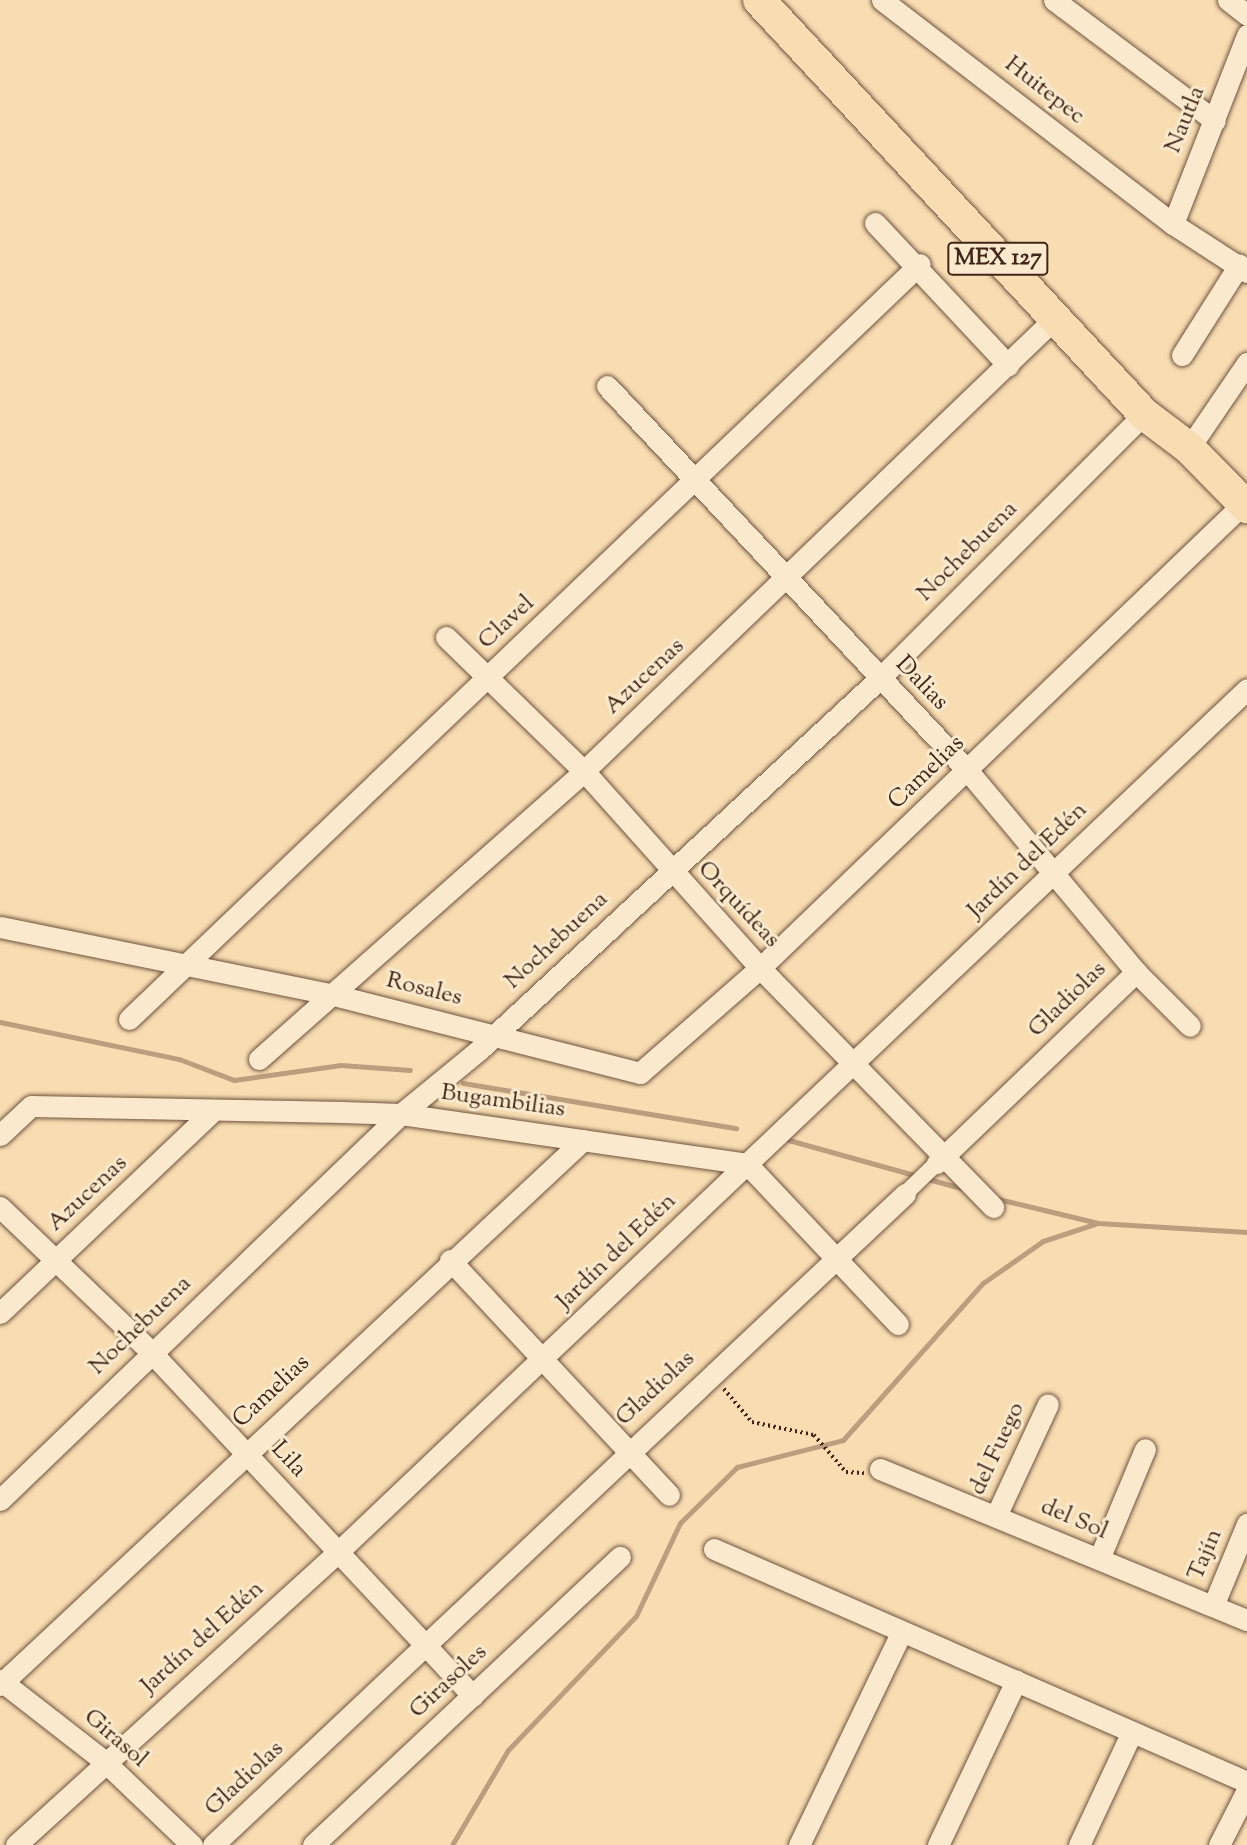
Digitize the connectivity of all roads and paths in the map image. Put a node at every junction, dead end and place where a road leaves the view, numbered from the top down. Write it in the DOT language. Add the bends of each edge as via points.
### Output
graph roads {
  1 [pos="759,0"];
  2 [pos="882,0"];
  3 [pos="1054,0"];
  4 [pos="1228,0"];
  5 [pos="1247,15"];
  6 [pos="1247,35"];
  7 [pos="1214,121"];
  8 [pos="875,223"];
  9 [pos="1173,224"];
  10 [pos="920,264"];
  11 [pos="1243,269"];
  12 [pos="1054,319"];
  13 [pos="1182,355"];
  14 [pos="1247,362"];
  15 [pos="1008,365"];
  16 [pos="607,386"];
  17 [pos="1144,415"];
  18 [pos="1189,448"];
  19 [pos="695,484"];
  20 [pos="1245,505"];
  21 [pos="789,578"];
  22 [pos="446,637"];
  23 [pos="490,675"];
  24 [pos="878,679"];
  25 [pos="1247,689"];
  26 [pos="584,771"];
  27 [pos="968,771"];
  28 [pos="670,871"];
  29 [pos="1056,871"];
  30 [pos="0,927"];
  31 [pos="193,964"];
  32 [pos="760,968"];
  33 [pos="1136,972"];
  34 [pos="330,994"];
  35 [pos="129,1019"];
  36 [pos="1190,1026"];
  37 [pos="488,1042"];
  38 [pos="259,1059"];
  39 [pos="855,1062"];
  40 [pos="640,1073"];
  41 [pos="211,1113"];
  42 [pos="401,1114"];
  43 [pos="0,1135"];
  44 [pos="583,1140"];
  45 [pos="942,1159"];
  46 [pos="747,1164"];
  47 [pos="905,1194"];
  48 [pos="0,1207"];
  49 [pos="993,1207"];
  50 [pos="839,1256"];
  51 [pos="56,1260"];
  52 [pos="450,1261"];
  53 [pos="0,1313"];
  54 [pos="898,1324"];
  55 [pos="151,1352"];
  56 [pos="542,1359"];
  57 [pos="711,1374"];
  58 [pos="1048,1404"];
  59 [pos="630,1449"];
  60 [pos="1145,1450"];
  61 [pos="246,1453"];
  62 [pos="880,1469"];
  63 [pos="669,1495"];
  64 [pos="0,1500"];
  65 [pos="996,1516"];
  66 [pos="1247,1524"];
  67 [pos="714,1549"];
  68 [pos="338,1552"];
  69 [pos="620,1557"];
  70 [pos="1099,1559"];
  71 [pos="1213,1606"];
  72 [pos="1247,1620"];
  73 [pos="902,1631"];
  74 [pos="426,1644"];
  75 [pos="1016,1681"];
  76 [pos="1,1682"];
  77 [pos="473,1696"];
  78 [pos="1132,1732"];
  79 [pos="104,1761"];
  80 [pos="1247,1782"];
  81 [pos="1247,1790"];
  82 [pos="16,1845"];
  83 [pos="192,1845"];
  84 [pos="213,1845"];
  85 [pos="313,1845"];
  86 [pos="799,1845"];
  87 [pos="938,1845"];
  88 [pos="1079,1845"];
  89 [pos="1219,1845"];
  1 -- 12 [label="main road, MEX 127"];
  2 -- 9 [label="street, Huitepec"];
  3 -- 7 [label="street"];
  4 -- 5 [label="street"];
  6 -- 7 [label="street, Nautla"];
  7 -- 9 [label="street, Nautla"];
  8 -- 10 [label="street"];
  9 -- 11 [label="street, Huitepec"];
  10 -- 15 [label="street"];
  10 -- 19 [label="street, Clavel"];
  11 -- 13 [label="street"];
  12 -- 15 [label="street, Azucenas"];
  12 -- 17 [label="main road, MEX 127"];
  14 -- 18 [label="street"];
  15 -- 21 [label="street, Azucenas"];
  16 -- 19 [label="street, Dalias"];
  17 -- 18 [label="main road, MEX 127"];
  17 -- 24 [label="street, Nochebuena"];
  18 -- 20 [label="main road, MEX 127"];
  19 -- 21 [label="street, Dalias"];
  19 -- 23 [label="street, Clavel"];
  20 -- 27 [label="street, Camelias"];
  21 -- 24 [label="street, Dalias"];
  21 -- 26 [label="street, Azucenas"];
  22 -- 23 [label="street, Orquídeas"];
  23 -- 26 [label="street, Orquídeas"];
  23 -- 31 [label="street, Clavel"];
  24 -- 27 [label="street, Dalias"];
  24 -- 28 [label="street, Nochebuena"];
  25 -- 29 [label="street, Jardín del Edén"];
  26 -- 28 [label="street, Orquídeas"];
  26 -- 34 [label="street, Azucenas"];
  27 -- 29 [label="street, Dalias"];
  27 -- 32 [label="street, Camelias"];
  28 -- 32 [label="street, Orquídeas"];
  28 -- 37 [label="street, Nochebuena"];
  29 -- 33 [label="street, Dalias"];
  29 -- 39 [label="street, Jardín del Edén"];
  30 -- 31 [label="street, Rosales"];
  31 -- 34 [label="street, Rosales"];
  31 -- 35 [label="street, Clavel"];
  32 -- 39 [label="street, Orquídeas"];
  32 -- 40 [label="street, Camelias"];
  33 -- 36 [label="street, Dalias"];
  33 -- 45 [label="street, Gladiolas"];
  34 -- 37 [label="street, Rosales"];
  34 -- 38 [label="street, Azucenas"];
  37 -- 40 [label="street, Rosales"];
  37 -- 42 [label="street, Nochebuena"];
  39 -- 45 [label="street, Orquídeas"];
  39 -- 46 [label="street, Jardín del Edén"];
  41 -- 42 [label="street, Bugambilias"];
  41 -- 43 [label="street, Bugambilias" via="31,1106"];
  41 -- 51 [label="street, Azucenas"];
  42 -- 44 [label="street, Bugambilias"];
  42 -- 55 [label="street, Nochebuena"];
  44 -- 46 [label="street, Bugambilias"];
  44 -- 52 [label="street, Camelias"];
  45 -- 47 [label="street, Gladiolas"];
  45 -- 49 [label="street, Orquídeas"];
  46 -- 50 [label="street"];
  46 -- 56 [label="street, Jardín del Edén"];
  47 -- 50 [label="street, Gladiolas"];
  48 -- 51 [label="street, Lila"];
  50 -- 54 [label="street"];
  50 -- 57 [label="street, Gladiolas"];
  51 -- 53 [label="street, Azucenas"];
  51 -- 55 [label="street, Lila"];
  52 -- 56 [label="street"];
  52 -- 61 [label="street, Camelias"];
  55 -- 61 [label="street, Lila"];
  55 -- 64 [label="street, Nochebuena"];
  56 -- 59 [label="street"];
  56 -- 68 [label="street, Jardín del Edén"];
  57 -- 59 [label="street, Gladiolas"];
  57 -- 62 [label="path" via="752,1422 814,1435 846,1472"];
  58 -- 65 [label="street, del Fuego"];
  59 -- 63 [label="street"];
  59 -- 74 [label="street, Gladiolas"];
  60 -- 70 [label="street"];
  61 -- 68 [label="street, Lila"];
  61 -- 76 [label="street, Camelias"];
  62 -- 65 [label="street, del Sol"];
  65 -- 70 [label="street, del Sol"];
  66 -- 71 [label="street, Tajín"];
  67 -- 73 [label="street"];
  68 -- 74 [label="street, Lila"];
  68 -- 79 [label="street, Jardín del Edén"];
  69 -- 77 [label="street, Girasoles"];
  70 -- 71 [label="street, del Sol"];
  71 -- 72 [label="street, del Sol"];
  73 -- 75 [label="street"];
  73 -- 86 [label="street"];
  74 -- 77 [label="street, Lila"];
  74 -- 84 [label="street, Gladiolas"];
  75 -- 78 [label="street"];
  75 -- 87 [label="street"];
  76 -- 79 [label="street, Girasol"];
  77 -- 85 [label="street, Girasoles"];
  78 -- 80 [label="street"];
  78 -- 88 [label="street"];
  79 -- 82 [label="street, Jardín del Edén"];
  79 -- 83 [label="street, Girasol"];
  81 -- 89 [label="street"];
}
